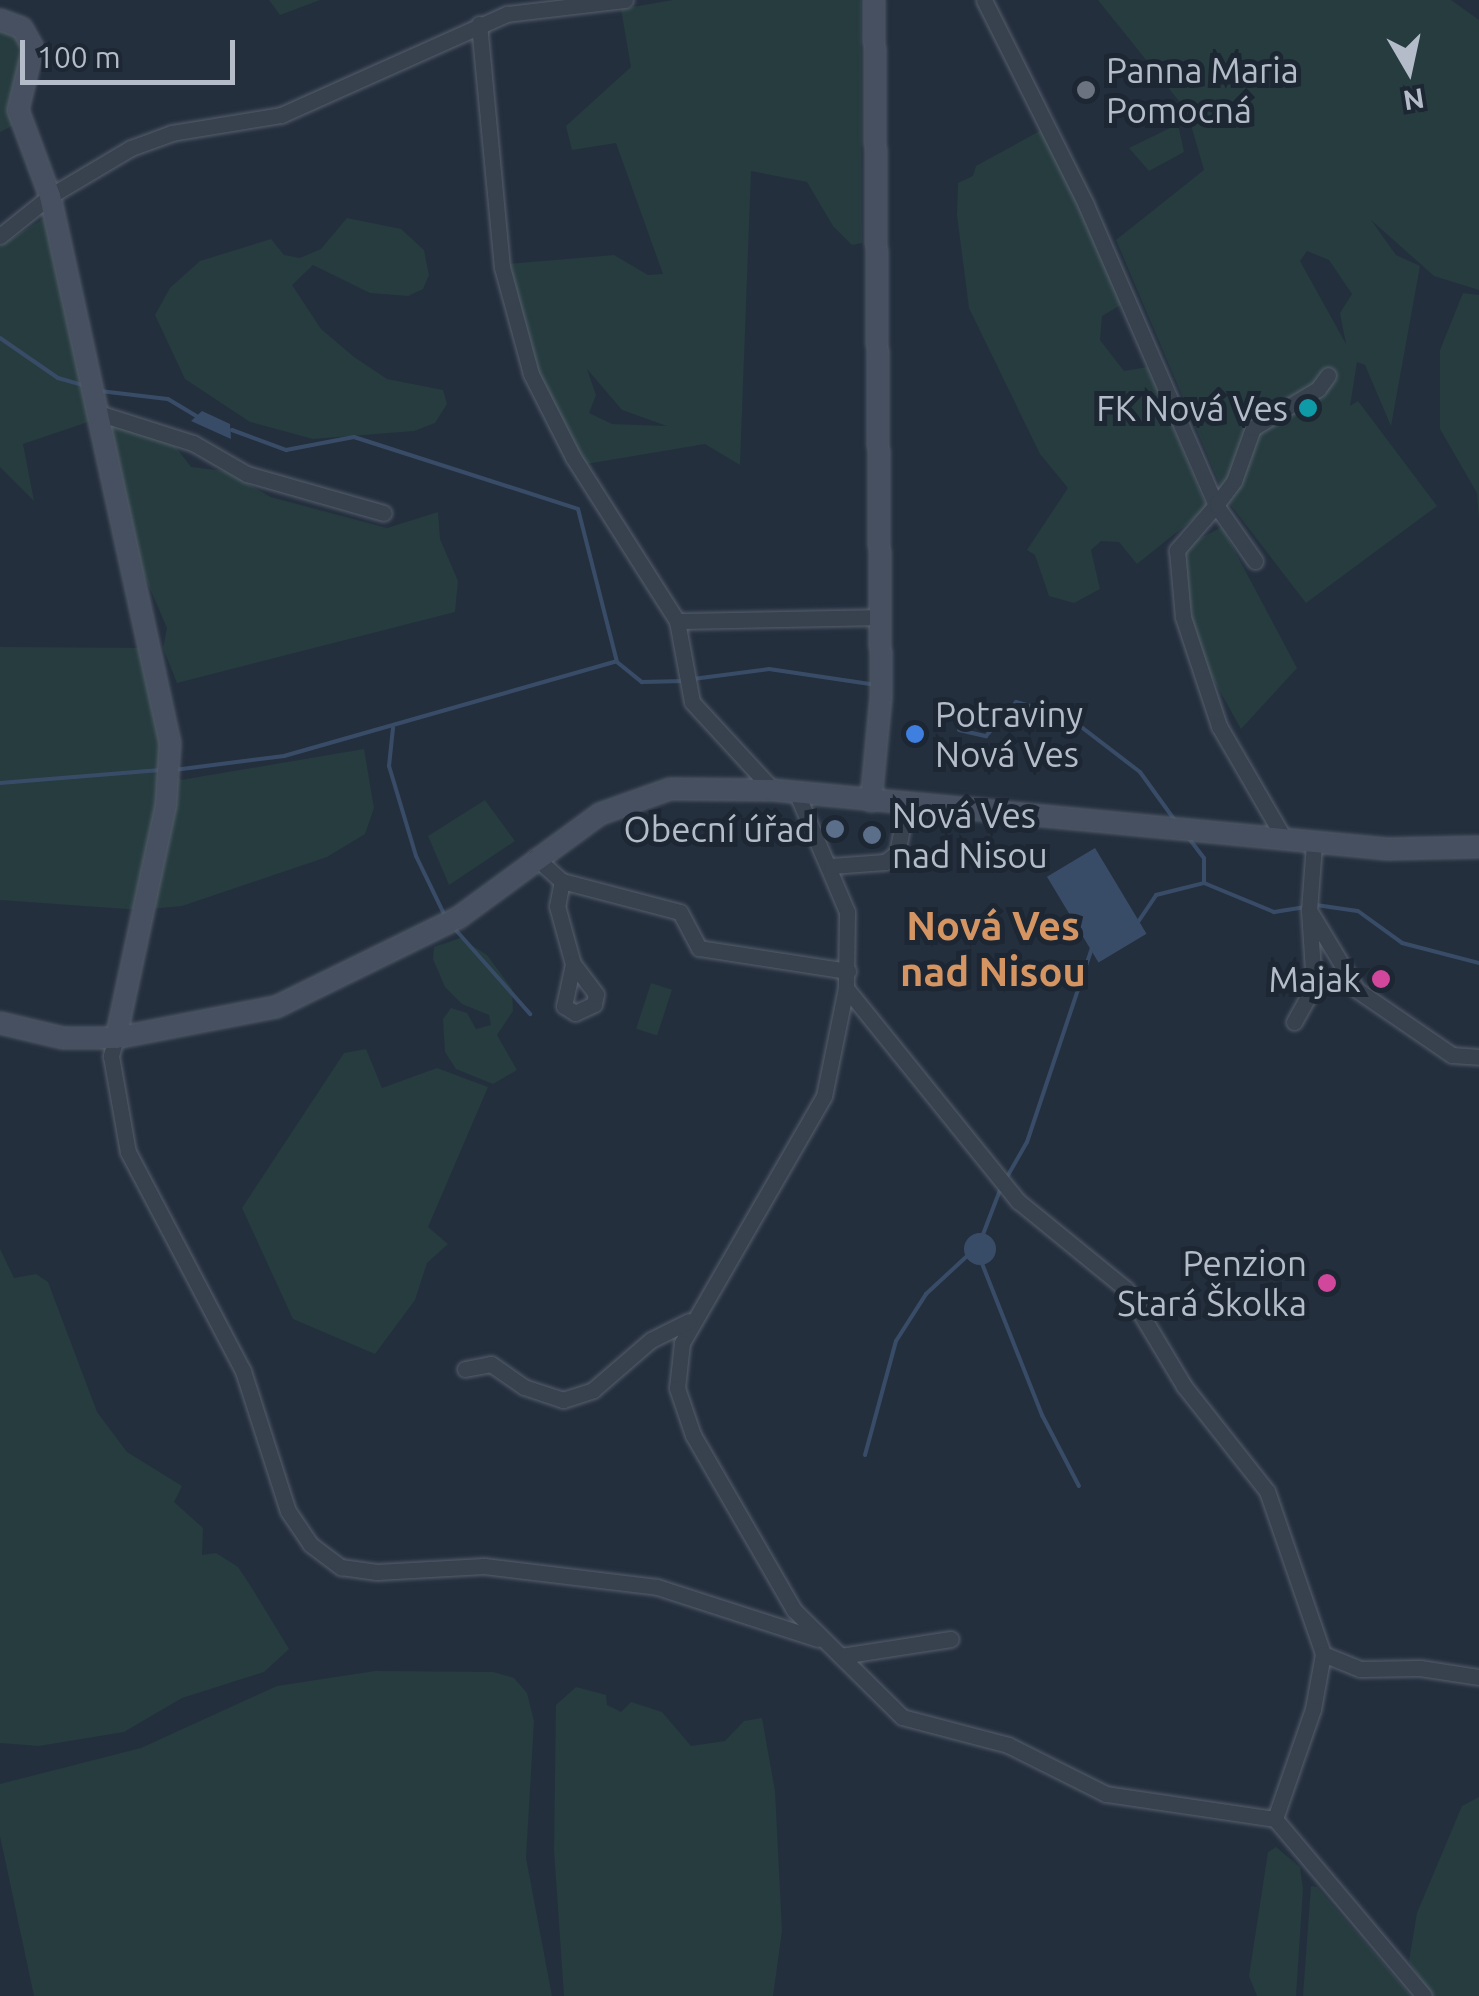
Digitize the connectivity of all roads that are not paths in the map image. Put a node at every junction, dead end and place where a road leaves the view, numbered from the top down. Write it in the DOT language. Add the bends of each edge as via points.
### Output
graph roads {
  1 [pos="626,0"];
  2 [pos="874,0"];
  3 [pos="984,0"];
  4 [pos="0,20"];
  5 [pos="479,24"];
  6 [pos="50,196"];
  7 [pos="0,236"];
  8 [pos="1328,375"];
  9 [pos="95,412"];
  10 [pos="1216,506"];
  11 [pos="384,514"];
  12 [pos="1255,561"];
  13 [pos="877,618"];
  14 [pos="677,621"];
  15 [pos="773,790"];
  16 [pos="798,794"];
  17 [pos="871,801"];
  18 [pos="908,804"];
  19 [pos="1285,840"];
  20 [pos="1314,844"];
  21 [pos="1479,847"];
  22 [pos="535,856"];
  23 [pos="831,866"];
  24 [pos="562,880"];
  25 [pos="1309,910"];
  26 [pos="573,964"];
  27 [pos="848,970"];
  28 [pos="846,988"];
  29 [pos="1294,1022"];
  30 [pos="0,1023"];
  31 [pos="116,1038"];
  32 [pos="1479,1057"];
  33 [pos="689,1321"];
  34 [pos="465,1369"];
  35 [pos="794,1610"];
  36 [pos="781,1624"];
  37 [pos="951,1639"];
  38 [pos="820,1640"];
  39 [pos="1323,1654"];
  40 [pos="840,1656"];
  41 [pos="1479,1677"];
  42 [pos="1275,1820"];
  43 [pos="1424,1996"];
  1 -- 5 [label="street"];
  2 -- 13 [label="street"];
  3 -- 10 [label="street" via="1086,204"];
  4 -- 6 [label="street" via="22,28 33,48 18,110"];
  5 -- 6 [label="street" via="281,114 172,133 131,148"];
  5 -- 14 [label="street" via="499,249 524,356 573,457"];
  6 -- 7 [label="street"];
  6 -- 9 [label="street"];
  8 -- 10 [label="street" via="1318,389 1253,428 1234,481"];
  9 -- 11 [label="street" via="194,442 263,479"];
  9 -- 31 [label="street" via="170,743 166,805"];
  10 -- 12 [label="street"];
  10 -- 19 [label="street" via="1177,550 1183,617 1220,726"];
  13 -- 14 [label="street"];
  13 -- 17 [label="street" via="881,688"];
  14 -- 15 [label="street" via="685,682 713,732"];
  15 -- 16 [label="street"];
  15 -- 22 [label="street" via="670,789 600,814"];
  16 -- 17 [label="street"];
  16 -- 23 [label="street"];
  17 -- 18 [label="street"];
  18 -- 19 [label="street"];
  18 -- 23 [label="street" via="897,852 885,862"];
  19 -- 20 [label="street"];
  20 -- 21 [label="street"];
  20 -- 25 [label="street"];
  22 -- 24 [label="street"];
  22 -- 31 [label="street" via="458,918 276,1006"];
  23 -- 27 [label="street" via="847,912"];
  24 -- 26 [label="street" via="557,906"];
  24 -- 27 [label="street" via="680,912 699,948"];
  25 -- 29 [label="street" via="1314,986"];
  25 -- 32 [label="street" via="1375,1008 1414,1026 1452,1056"];
  27 -- 28 [label="street"];
  28 -- 33 [label="street" via="824,1096"];
  28 -- 39 [label="street" via="1018,1201 1126,1289 1184,1386 1267,1491"];
  30 -- 31 [label="street" via="63,1038"];
  31 -- 36 [label="street" via="112,1056 128,1152 243,1371 288,1512 310,1544 342,1567 377,1572 484,1566 602,1578"];
  33 -- 34 [label="street" via="651,1340 593,1390 564,1400 524,1387 491,1364"];
  33 -- 35 [label="street" via="677,1378 685,1418"];
  35 -- 36 [label="street"];
  35 -- 38 [label="street"];
  36 -- 38 [label="street"];
  37 -- 40 [label="street"];
  38 -- 40 [label="street"];
  39 -- 41 [label="street" via="1360,1669 1420,1668"];
  39 -- 42 [label="street" via="1313,1709"];
  40 -- 42 [label="street" via="902,1718 1008,1745 1106,1794"];
  42 -- 43 [label="street"];
}
